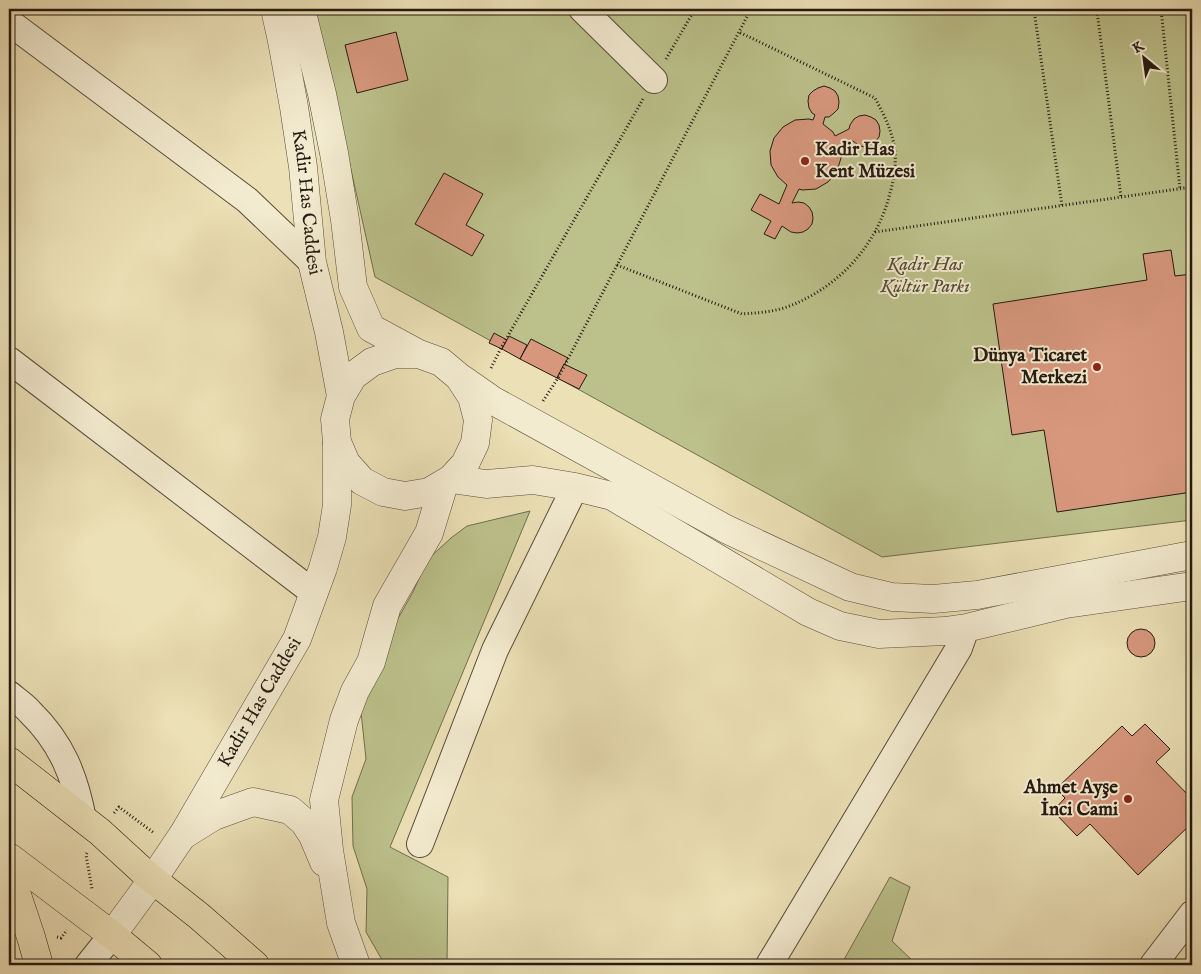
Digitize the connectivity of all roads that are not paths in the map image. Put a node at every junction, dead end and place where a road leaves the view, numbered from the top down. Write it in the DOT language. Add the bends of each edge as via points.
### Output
graph roads {
  1 [pos="275,9"];
  2 [pos="300,9"];
  3 [pos="582,9"];
  4 [pos="9,22"];
  5 [pos="654,80"];
  6 [pos="312,262"];
  7 [pos="419,354"];
  8 [pos="9,360"];
  9 [pos="459,377"];
  10 [pos="341,396"];
  11 [pos="337,442"];
  12 [pos="447,482"];
  13 [pos="574,487"];
  14 [pos="1192,555"];
  15 [pos="1192,586"];
  16 [pos="314,593"];
  17 [pos="966,628"];
  18 [pos="9,694"];
  19 [pos="9,761"];
  20 [pos="84,819"];
  21 [pos="181,836"];
  22 [pos="420,844"];
  23 [pos="9,857"];
  24 [pos="9,871"];
  25 [pos="150,877"];
  26 [pos="335,886"];
  27 [pos="1192,914"];
  28 [pos="112,935"];
  29 [pos="39,965"];
  30 [pos="88,965"];
  31 [pos="148,965"];
  32 [pos="255,965"];
  33 [pos="356,965"];
  34 [pos="769,965"];
  35 [pos="1153,965"];
  1 -- 6 [label="street, Kadir Has Caddesi" via="303,167"];
  2 -- 7 [label="street, Kadir Has Caddesi" via="334,153 353,287 371,328"];
  3 -- 5 [label="street"];
  4 -- 6 [label="street" via="246,200"];
  6 -- 10 [label="street, Kadir Has Caddesi"];
  7 -- 9 [label="street" via="441,362"];
  7 -- 10 [label="street" via="395,354 372,362 354,376"];
  8 -- 16 [label="street"];
  9 -- 12 [label="street" via="472,397 478,420 475,443 465,464"];
  9 -- 14 [label="street" via="492,400 726,529 850,587 892,597 933,600 977,595"];
  10 -- 11 [label="street" via="335,419"];
  11 -- 12 [label="street" via="346,463 362,481 383,492 405,496 428,492"];
  11 -- 16 [label="street, Kadir Has Caddesi" via="337,505 332,537"];
  12 -- 13 [label="street" via="486,484 533,480"];
  12 -- 26 [label="street" via="429,532 388,606 371,662 344,720 324,800"];
  13 -- 17 [label="street" via="612,496 808,612 840,626 880,634"];
  13 -- 22 [label="street" via="495,650"];
  15 -- 17 [label="street" via="1066,604"];
  16 -- 21 [label="street, Kadir Has Caddesi" via="298,639"];
  17 -- 34 [label="street" via="959,648"];
  18 -- 20 [label="street" via="54,739 72,775"];
  19 -- 20 [label="main road"];
  20 -- 25 [label="main road"];
  21 -- 25 [label="street, Kadir Has Caddesi"];
  21 -- 26 [label="street" via="214,816 253,802 290,810 304,822 313,836"];
  23 -- 28 [label="main road"];
  24 -- 29 [label="main road"];
  25 -- 28 [label="street, Kadir Has Caddesi"];
  25 -- 32 [label="main road"];
  26 -- 33 [label="street" via="341,923"];
  27 -- 35 [label="street"];
  28 -- 30 [label="street"];
  28 -- 31 [label="main road"];
}
